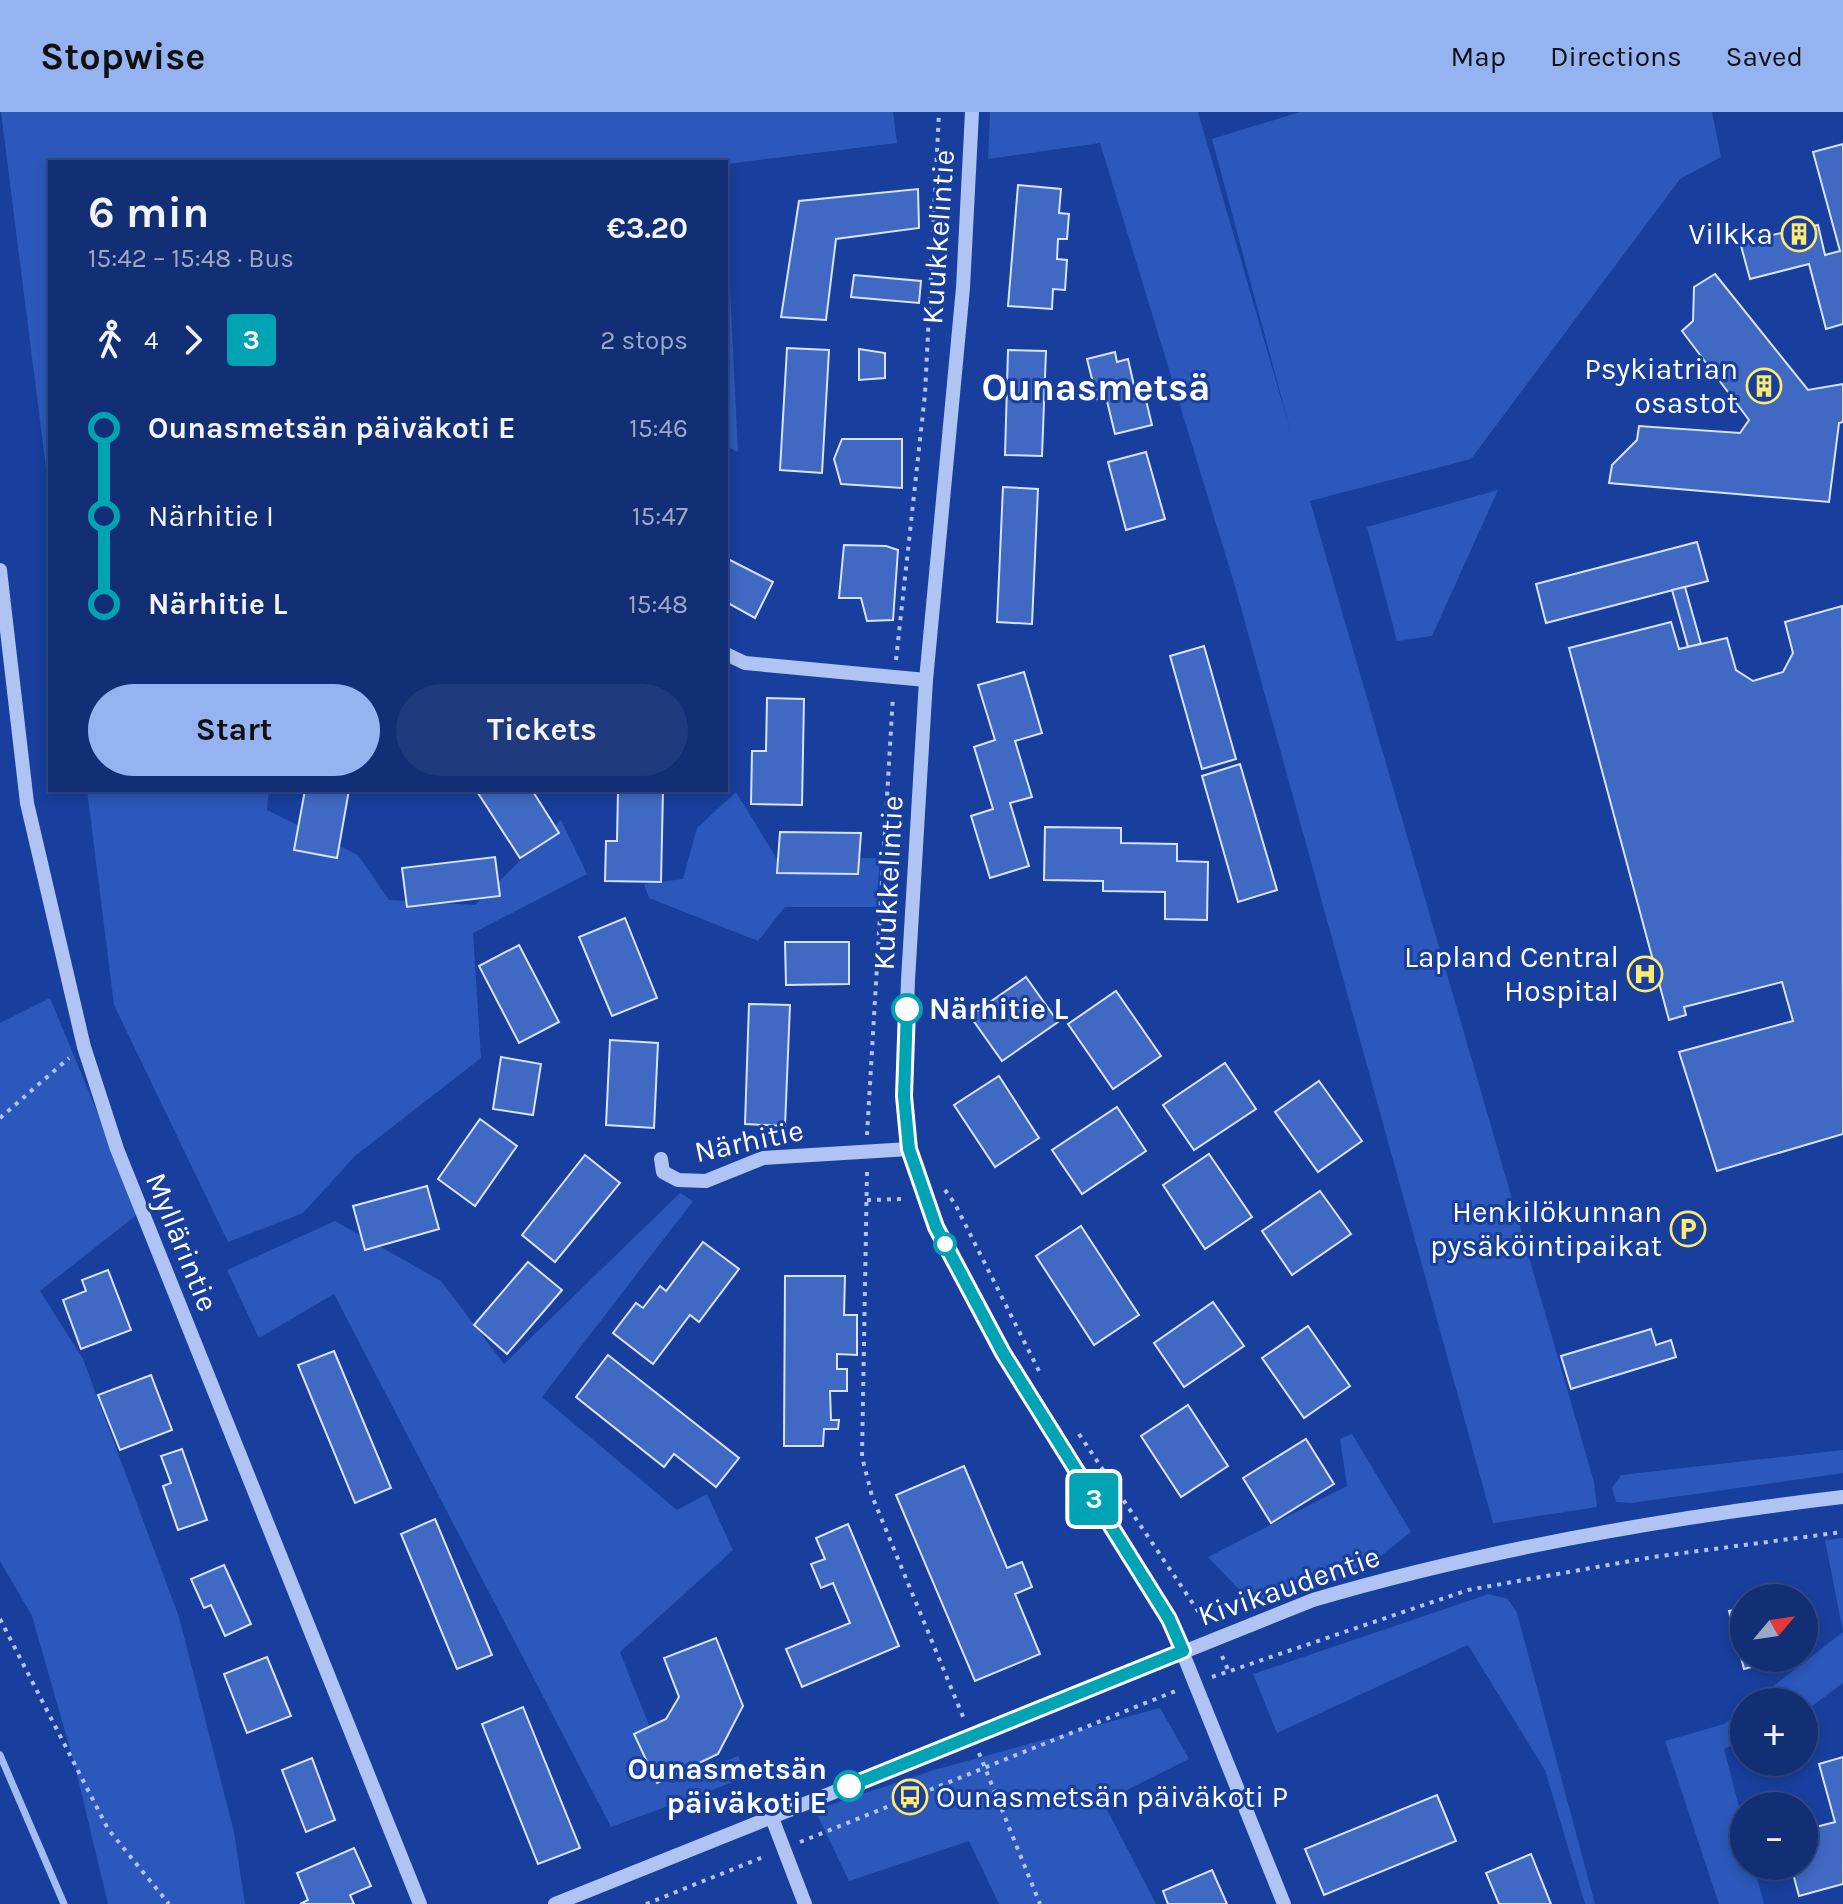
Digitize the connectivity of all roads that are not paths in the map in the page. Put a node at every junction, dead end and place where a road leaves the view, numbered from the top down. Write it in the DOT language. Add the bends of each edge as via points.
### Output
graph roads {
  1 [pos="972,112"];
  2 [pos="0,570"];
  3 [pos="728,655"];
  4 [pos="926,680"];
  5 [pos="909,1149"];
  6 [pos="661,1159"];
  7 [pos="1843,1497"];
  8 [pos="1183,1651"];
  9 [pos="772,1818"];
  10 [pos="420,1904"];
  11 [pos="555,1904"];
  12 [pos="805,1904"];
  13 [pos="1284,1904"];
  1 -- 4 [label="street, Kuukkelintie" via="963,288"];
  2 -- 10 [label="street, Myllärintie" via="27,803 84,1047 117,1149"];
  3 -- 4 [label="street" via="745,663"];
  4 -- 5 [label="street, Kuukkelintie" via="907,1009 904,1096"];
  5 -- 6 [label="street, Närhitie" via="763,1158 706,1181 678,1180 663,1172"];
  5 -- 8 [label="street, Kuukkelintie" via="936,1227 1003,1353 1169,1619"];
  7 -- 8 [label="street, Kivikaudentie" via="1551,1541 1406,1573 1313,1600"];
  8 -- 9 [label="street, Kivikaudentie"];
  8 -- 13 [label="street, Kuukkelintie"];
  9 -- 11 [label="street, Kivikaudentie"];
  9 -- 12 [label="street"];
}
